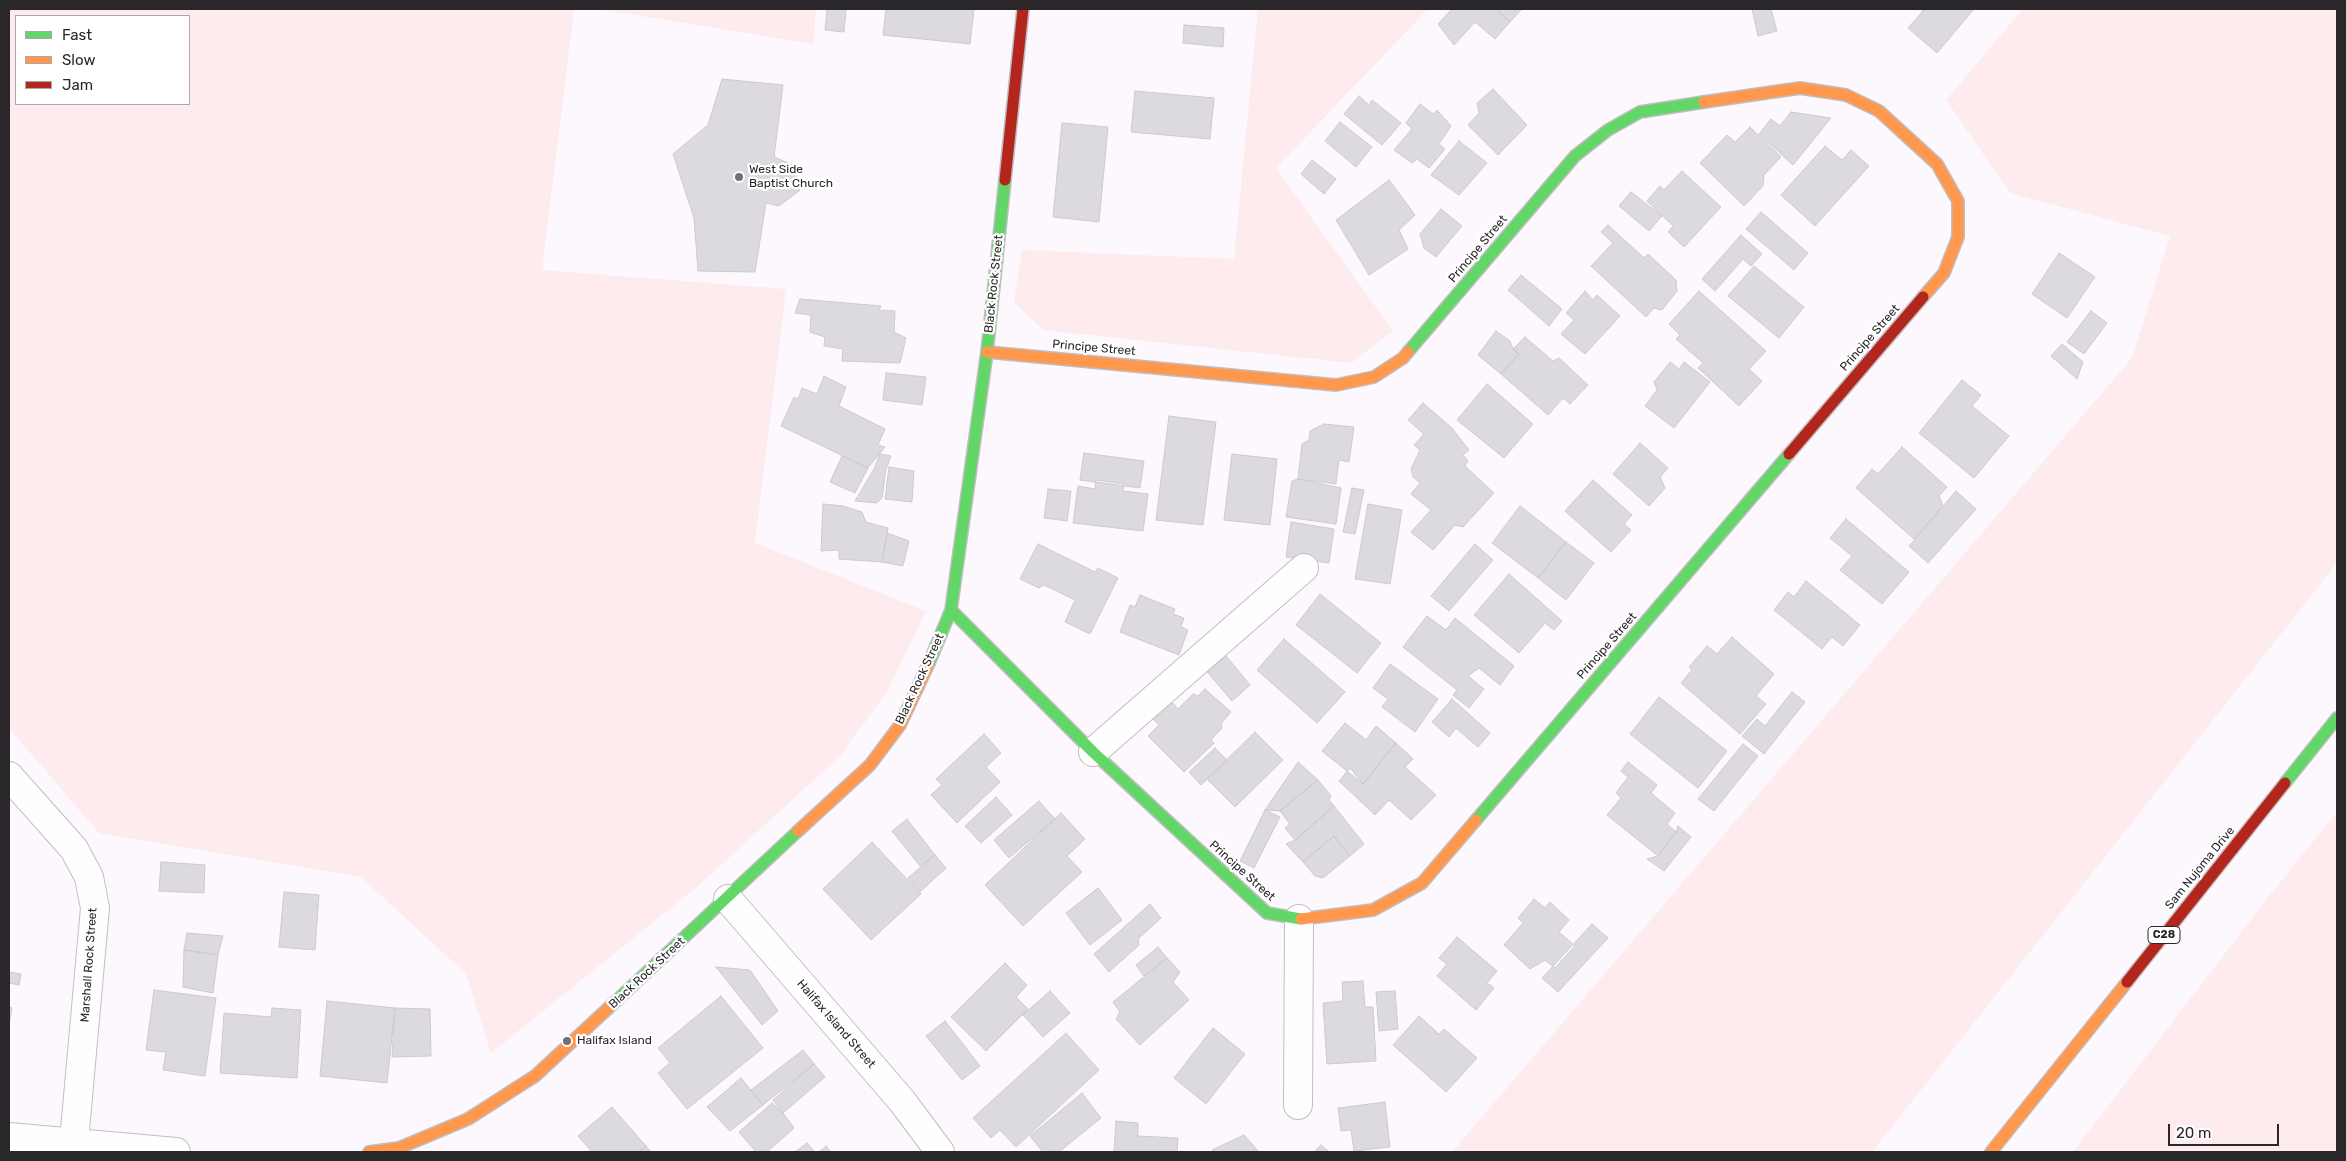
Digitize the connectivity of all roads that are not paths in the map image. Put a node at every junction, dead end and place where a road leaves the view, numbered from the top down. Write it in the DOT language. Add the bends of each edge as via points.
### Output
graph roads {
  1 [pos="1023,9"];
  2 [pos="987,352"];
  3 [pos="1304,568"];
  4 [pos="951,610"];
  5 [pos="2337,718"];
  6 [pos="1093,752"];
  7 [pos="9,776"];
  8 [pos="728,898"];
  9 [pos="1299,919"];
  10 [pos="1298,1105"];
  11 [pos="9,1137"];
  12 [pos="73,1148"];
  13 [pos="176,1152"];
  14 [pos="369,1152"];
  15 [pos="940,1152"];
  16 [pos="1991,1152"];
  1 -- 2 [label="street, Black Rock Street"];
  2 -- 4 [label="street, Black Rock Street"];
  2 -- 9 [label="street, Principe Street" via="1336,385 1374,377 1403,358 1575,156 1608,130 1640,112 1800,88 1846,95 1879,111 1937,164 1958,201 1958,236 1944,273 1422,882 1373,910"];
  3 -- 6 [label="street"];
  4 -- 6 [label="street, Principe Street"];
  4 -- 8 [label="street, Black Rock Street" via="900,725 870,765"];
  5 -- 16 [label="street, Sam Nujoma Drive / C28"];
  6 -- 9 [label="street, Principe Street" via="1267,913"];
  7 -- 12 [label="street, Marshall Rock Street" via="74,849 89,877 95,908"];
  8 -- 14 [label="street, Black Rock Street" via="535,1076 468,1119 400,1148"];
  8 -- 15 [label="street, Halifax Island Street" via="902,1100"];
  9 -- 10 [label="street"];
  11 -- 12 [label="street"];
  12 -- 13 [label="street"];
}
